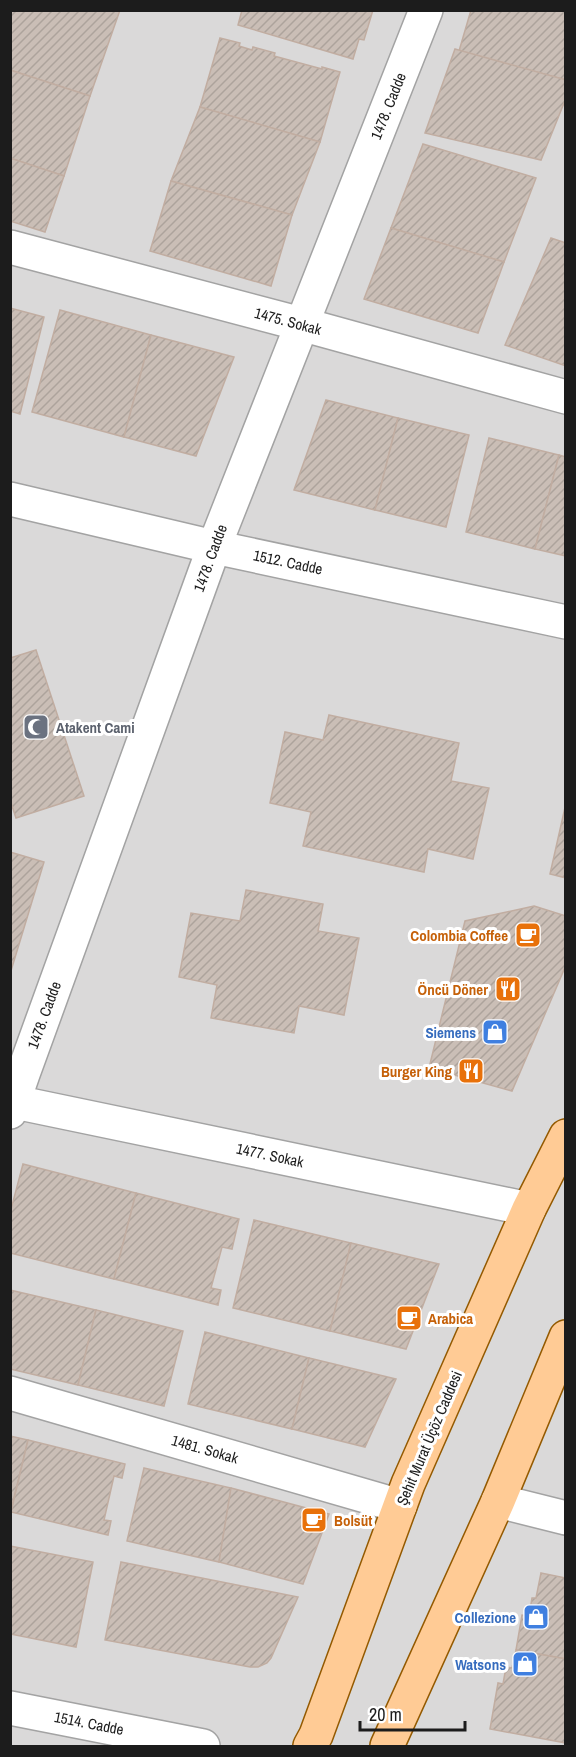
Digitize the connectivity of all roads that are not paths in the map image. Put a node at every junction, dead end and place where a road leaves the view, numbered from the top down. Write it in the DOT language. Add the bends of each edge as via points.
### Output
graph roads {
  1 [pos="426,10"];
  2 [pos="10,247"];
  3 [pos="301,324"];
  4 [pos="566,397"];
  5 [pos="10,498"];
  6 [pos="214,547"];
  7 [pos="566,622"];
  8 [pos="12,1105"];
  9 [pos="566,1136"];
  10 [pos="529,1209"];
  11 [pos="566,1337"];
  12 [pos="10,1393"];
  13 [pos="498,1501"];
  14 [pos="400,1506"];
  15 [pos="566,1518"];
  16 [pos="10,1708"];
  17 [pos="203,1746"];
  18 [pos="310,1746"];
  19 [pos="387,1746"];
  1 -- 3 [label="street, 1478. Cadde"];
  2 -- 3 [label="street, 1475. Sokak"];
  3 -- 4 [label="street, 1475. Sokak"];
  3 -- 6 [label="street, 1478. Cadde"];
  5 -- 6 [label="street, 1512. Cadde"];
  6 -- 7 [label="street, 1512. Cadde"];
  6 -- 8 [label="street, 1478. Cadde"];
  8 -- 10 [label="street, 1477. Sokak"];
  9 -- 10 [label="main road, Şehit Murat Üçöz Caddesi"];
  10 -- 14 [label="main road, Şehit Murat Üçöz Caddesi"];
  11 -- 13 [label="main road"];
  12 -- 14 [label="street, 1481. Sokak"];
  13 -- 15 [label="street"];
  13 -- 19 [label="main road"];
  14 -- 18 [label="main road, Şehit Murat Üçöz Caddesi"];
  16 -- 17 [label="street, 1514. Cadde"];
}
